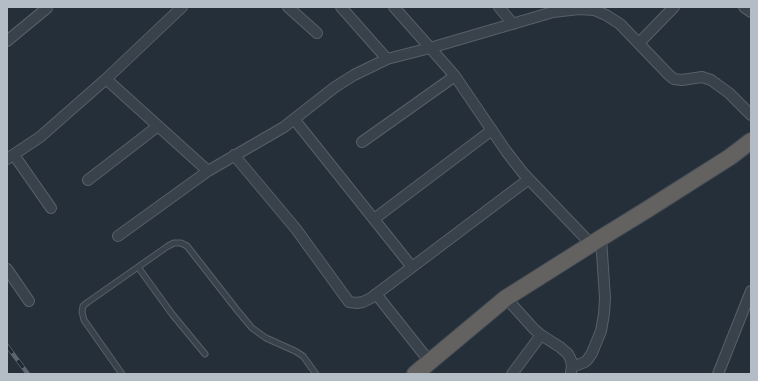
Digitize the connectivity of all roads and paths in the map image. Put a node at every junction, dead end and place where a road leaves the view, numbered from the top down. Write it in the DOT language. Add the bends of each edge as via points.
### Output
graph roads {
  1 [pos="182,7"];
  2 [pos="288,7"];
  3 [pos="341,7"];
  4 [pos="394,7"];
  5 [pos="499,7"];
  6 [pos="674,7"];
  7 [pos="744,7"];
  8 [pos="47,8"];
  9 [pos="579,8"];
  10 [pos="751,12"];
  11 [pos="513,24"];
  12 [pos="317,33"];
  13 [pos="7,41"];
  14 [pos="639,43"];
  15 [pos="430,48"];
  16 [pos="387,59"];
  17 [pos="455,76"];
  18 [pos="106,79"];
  19 [pos="751,115"];
  20 [pos="294,119"];
  21 [pos="158,126"];
  22 [pos="492,130"];
  23 [pos="751,141"];
  24 [pos="362,142"];
  25 [pos="234,155"];
  26 [pos="11,157"];
  27 [pos="208,171"];
  28 [pos="529,179"];
  29 [pos="88,180"];
  30 [pos="51,208"];
  31 [pos="374,219"];
  32 [pos="118,236"];
  33 [pos="596,241"];
  34 [pos="138,267"];
  35 [pos="412,267"];
  36 [pos="7,269"];
  37 [pos="751,291"];
  38 [pos="376,294"];
  39 [pos="506,298"];
  40 [pos="30,301"];
  41 [pos="542,335"];
  42 [pos="205,354"];
  43 [pos="430,362"];
  44 [pos="571,371"];
  45 [pos="315,373"];
  46 [pos="122,374"];
  47 [pos="415,374"];
  48 [pos="512,374"];
  49 [pos="718,374"];
  1 -- 18 [label="street"];
  2 -- 12 [label="street"];
  3 -- 16 [label="street"];
  4 -- 15 [label="street"];
  5 -- 11 [label="street"];
  6 -- 14 [label="street"];
  7 -- 10 [label="street"];
  8 -- 13 [label="street"];
  9 -- 11 [label="street" via="553,12"];
  9 -- 14 [label="street" via="606,15 620,24"];
  11 -- 15 [label="street"];
  14 -- 19 [label="street" via="668,76 682,80 702,77 711,80 729,93"];
  15 -- 16 [label="street"];
  15 -- 17 [label="street"];
  16 -- 20 [label="street" via="335,87"];
  17 -- 22 [label="street"];
  17 -- 24 [label="street"];
  18 -- 21 [label="street"];
  18 -- 26 [label="street" via="40,137"];
  20 -- 25 [label="street"];
  20 -- 31 [label="street"];
  21 -- 27 [label="street"];
  21 -- 29 [label="street"];
  22 -- 28 [label="street"];
  22 -- 31 [label="street"];
  23 -- 33 [label="highway" via="648,210"];
  25 -- 27 [label="street"];
  25 -- 38 [label="street" via="296,229 350,302 357,304"];
  26 -- 30 [label="street"];
  27 -- 32 [label="street"];
  28 -- 33 [label="street"];
  28 -- 35 [label="street"];
  31 -- 35 [label="street"];
  33 -- 39 [label="highway"];
  33 -- 44 [label="street" via="605,298 601,331 588,359"];
  34 -- 42 [label="lane"];
  34 -- 45 [label="lane" via="174,243 187,246 252,328 266,338 303,356"];
  34 -- 46 [label="lane" via="83,306 82,312 84,320"];
  35 -- 38 [label="street"];
  36 -- 40 [label="street"];
  37 -- 49 [label="street"];
  38 -- 43 [label="street"];
  39 -- 41 [label="street"];
  39 -- 43 [label="highway"];
  41 -- 44 [label="street" via="568,354"];
  41 -- 48 [label="street"];
  43 -- 47 [label="highway"];
}
